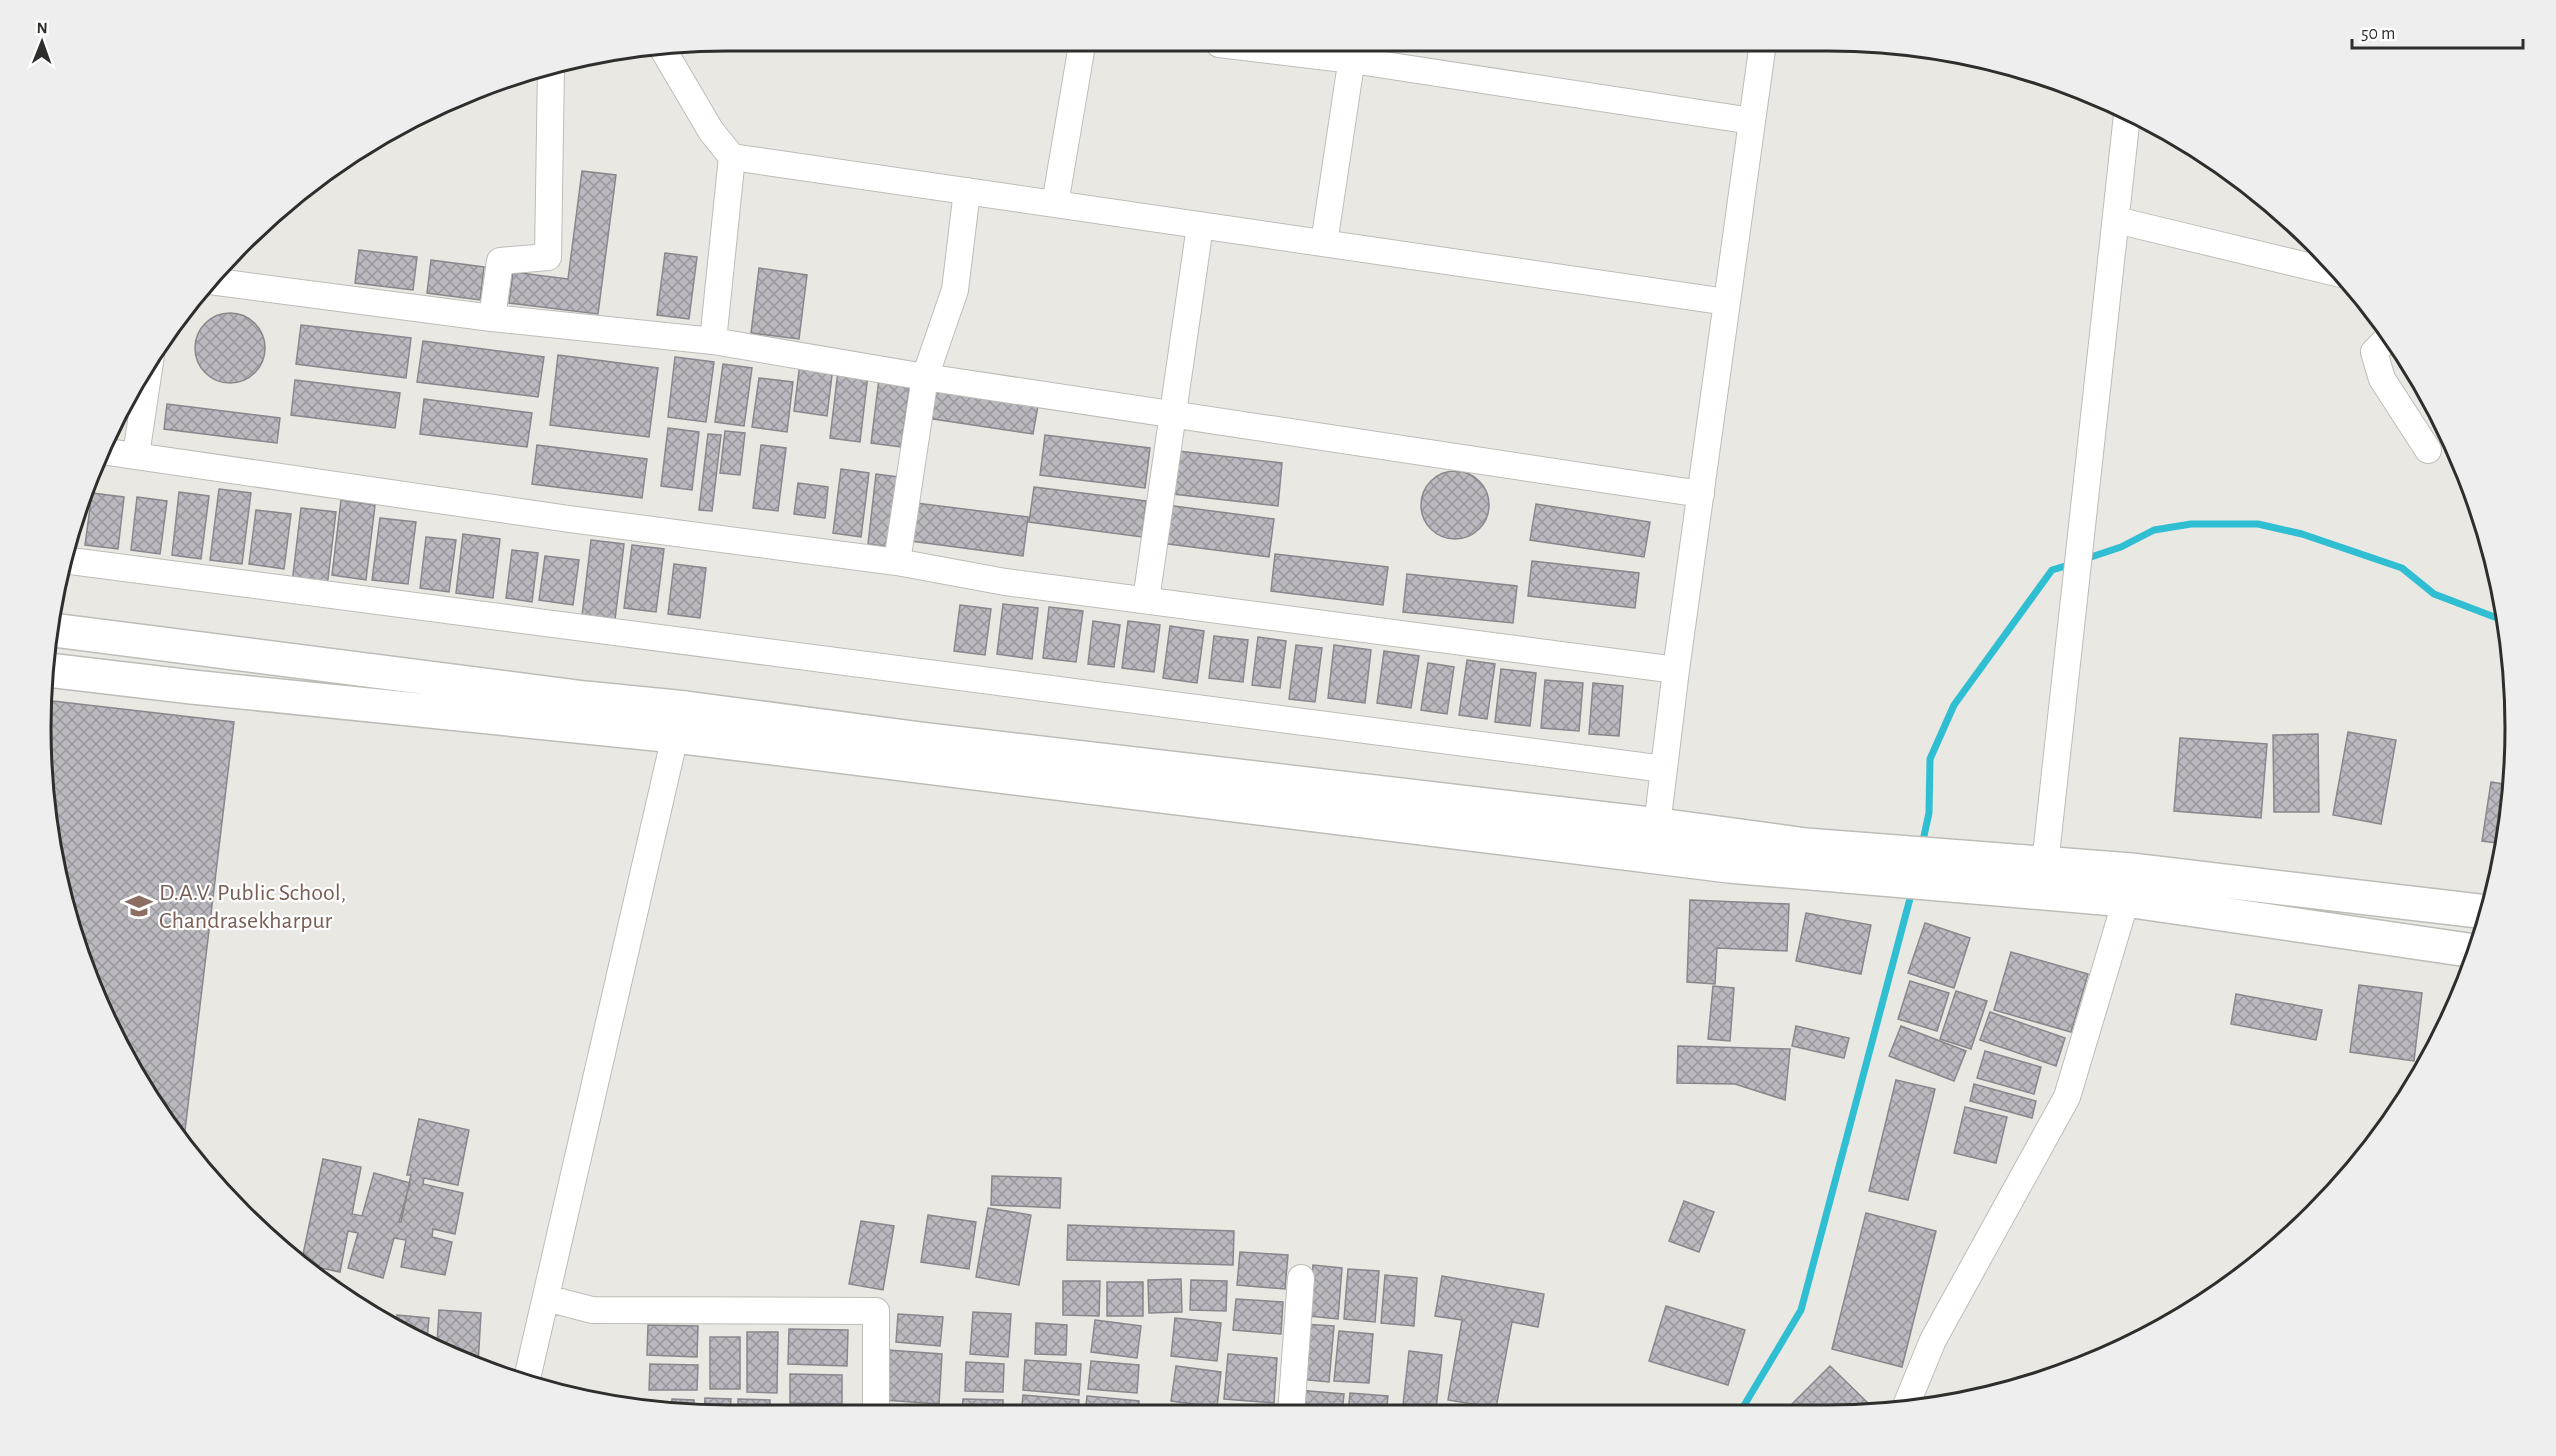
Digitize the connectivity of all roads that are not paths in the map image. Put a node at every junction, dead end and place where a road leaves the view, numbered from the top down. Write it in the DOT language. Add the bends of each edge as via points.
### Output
graph roads {
  1 [pos="1081,51"];
  2 [pos="1336,51"];
  3 [pos="1762,51"];
  4 [pos="1353,52"];
  5 [pos="666,54"];
  6 [pos="551,75"];
  7 [pos="1752,121"];
  8 [pos="2126,121"];
  9 [pos="732,157"];
  10 [pos="967,191"];
  11 [pos="1055,204"];
  12 [pos="2116,220"];
  13 [pos="1200,226"];
  14 [pos="1324,243"];
  15 [pos="2327,271"];
  16 [pos="219,282"];
  17 [pos="1727,302"];
  18 [pos="492,318"];
  19 [pos="713,341"];
  20 [pos="2384,342"];
  21 [pos="925,377"];
  22 [pos="147,381"];
  23 [pos="1171,412"];
  24 [pos="2428,450"];
  25 [pos="111,452"];
  26 [pos="136,454"];
  27 [pos="1701,494"];
  28 [pos="72,561"];
  29 [pos="897,562"];
  30 [pos="1146,600"];
  31 [pos="58,631"];
  32 [pos="1676,670"];
  33 [pos="54,671"];
  34 [pos="675,736"];
  35 [pos="1664,769"];
  36 [pos="1658,825"];
  37 [pos="1653,856"];
  38 [pos="2045,864"];
  39 [pos="2126,900"];
  40 [pos="2480,911"];
  41 [pos="2467,950"];
  42 [pos="1301,1278"];
  43 [pos="546,1298"];
  44 [pos="528,1374"];
  45 [pos="1908,1400"];
  46 [pos="876,1405"];
  47 [pos="1292,1405"];
  1 -- 11 [label="street"];
  2 -- 4 [label="street"];
  3 -- 7 [label="street"];
  4 -- 7 [label="street"];
  4 -- 14 [label="street"];
  5 -- 9 [label="street" via="711,131"];
  6 -- 18 [label="street" via="548,257 500,261"];
  7 -- 17 [label="street"];
  8 -- 12 [label="street"];
  9 -- 10 [label="street"];
  9 -- 19 [label="street"];
  10 -- 11 [label="street"];
  10 -- 21 [label="street" via="955,290"];
  11 -- 13 [label="street"];
  12 -- 15 [label="street"];
  12 -- 38 [label="street"];
  13 -- 14 [label="street"];
  13 -- 23 [label="street"];
  14 -- 17 [label="street"];
  16 -- 18 [label="street"];
  17 -- 27 [label="street"];
  18 -- 19 [label="street"];
  19 -- 21 [label="street"];
  20 -- 24 [label="street" via="2374,352 2382,379"];
  21 -- 23 [label="street"];
  21 -- 29 [label="street"];
  22 -- 26 [label="street"];
  23 -- 27 [label="street"];
  23 -- 30 [label="street"];
  25 -- 26 [label="street"];
  26 -- 29 [label="street" via="569,519"];
  27 -- 32 [label="street"];
  28 -- 35 [label="street"];
  29 -- 30 [label="street" via="1005,582"];
  30 -- 32 [label="street"];
  31 -- 36 [label="street" via="585,698"];
  32 -- 35 [label="street"];
  33 -- 34 [label="street"];
  34 -- 37 [label="street"];
  34 -- 43 [label="street"];
  35 -- 36 [label="street"];
  36 -- 37 [label="street"];
  36 -- 38 [label="street" via="1806,845"];
  37 -- 39 [label="street"];
  38 -- 40 [label="street" via="2131,870"];
  39 -- 41 [label="street"];
  39 -- 45 [label="street" via="2067,1098 1933,1340"];
  42 -- 47 [label="street"];
  43 -- 44 [label="street"];
  43 -- 46 [label="street" via="592,1310 876,1311"];
}
